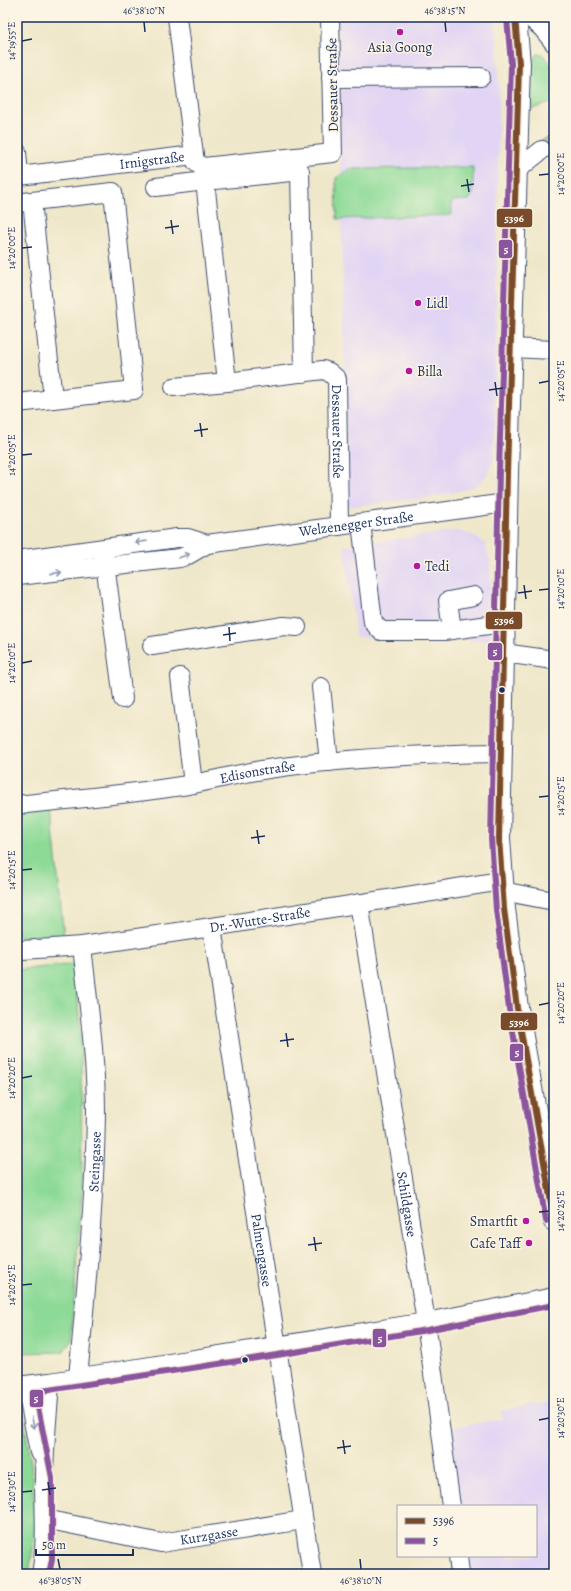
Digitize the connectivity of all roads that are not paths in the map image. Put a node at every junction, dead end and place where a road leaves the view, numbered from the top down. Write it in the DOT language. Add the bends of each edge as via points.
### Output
graph roads {
  1 [pos="177,17"];
  2 [pos="330,17"];
  3 [pos="515,17"];
  4 [pos="529,17"];
  5 [pos="554,42"];
  6 [pos="481,77"];
  7 [pos="332,78"];
  8 [pos="542,150"];
  9 [pos="17,152"];
  10 [pos="194,155"];
  11 [pos="516,170"];
  12 [pos="205,181"];
  13 [pos="156,187"];
  14 [pos="25,202"];
  15 [pos="511,348"];
  16 [pos="554,350"];
  17 [pos="304,372"];
  18 [pos="227,382"];
  19 [pos="174,387"];
  20 [pos="53,399"];
  21 [pos="17,403"];
  22 [pos="506,503"];
  23 [pos="361,523"];
  24 [pos="339,526"];
  25 [pos="207,544"];
  26 [pos="103,548"];
  27 [pos="17,560"];
  28 [pos="106,567"];
  29 [pos="17,576"];
  30 [pos="474,596"];
  31 [pos="504,623"];
  32 [pos="297,627"];
  33 [pos="452,630"];
  34 [pos="152,646"];
  35 [pos="503,653"];
  36 [pos="554,660"];
  37 [pos="180,678"];
  38 [pos="321,687"];
  39 [pos="123,699"];
  40 [pos="500,753"];
  41 [pos="329,762"];
  42 [pos="193,784"];
  43 [pos="17,801"];
  44 [pos="17,805"];
  45 [pos="501,886"];
  46 [pos="554,901"];
  47 [pos="359,903"];
  48 [pos="212,927"];
  49 [pos="82,946"];
  50 [pos="17,949"];
  51 [pos="554,1220"];
  52 [pos="554,1297"];
  53 [pos="426,1322"];
  54 [pos="276,1347"];
  55 [pos="78,1378"];
  56 [pos="50,1382"];
  57 [pos="22,1385"];
  58 [pos="44,1479"];
  59 [pos="451,1505"];
  60 [pos="45,1519"];
  61 [pos="303,1520"];
  62 [pos="458,1557"];
  63 [pos="41,1574"];
  64 [pos="312,1574"];
  65 [pos="460,1574"];
  1 -- 10 [label="street, Irnigstraße"];
  2 -- 7 [label="street, Dessauer Straße"];
  3 -- 11 [label="main road" via="519,64"];
  4 -- 5 [label="street"];
  6 -- 7 [label="street"];
  7 -- 10 [label="street, Dessauer Straße" via="333,153 204,167 198,165"];
  8 -- 11 [label="street"];
  9 -- 10 [label="street, Irnigstraße" via="20,176"];
  11 -- 15 [label="main road"];
  12 -- 13 [label="street"];
  12 -- 17 [label="street" via="300,171"];
  12 -- 18 [label="street"];
  14 -- 20 [label="street"];
  14 -- 20 [label="street" via="113,192 134,390"];
  15 -- 16 [label="street"];
  15 -- 22 [label="main road"];
  17 -- 18 [label="street, Dessauer Straße"];
  17 -- 24 [label="street, Dessauer Straße" via="323,370 337,379"];
  18 -- 19 [label="street, Dessauer Straße"];
  20 -- 21 [label="street"];
  22 -- 23 [label="street, Welzenegger Straße"];
  22 -- 31 [label="main road"];
  23 -- 24 [label="street, Welzenegger Straße"];
  23 -- 33 [label="street" via="373,622 381,632"];
  24 -- 25 [label="street, Welzenegger Straße"];
  25 -- 26 [label="street, Welzenegger Straße, one-way" via="188,538 176,538"];
  28 -- 25 [label="street, Welzenegger Straße, one-way" via="180,558"];
  26 -- 27 [label="street, Welzenegger Straße"];
  26 -- 28 [label="street"];
  29 -- 28 [label="street, Welzenegger Straße, one-way"];
  28 -- 39 [label="street"];
  30 -- 33 [label="street" via="448,601"];
  31 -- 33 [label="street"];
  31 -- 35 [label="main road"];
  32 -- 34 [label="street" via="284,626"];
  35 -- 36 [label="street"];
  35 -- 40 [label="main road"];
  37 -- 42 [label="street"];
  38 -- 41 [label="street"];
  40 -- 41 [label="street, Edisonstraße" via="387,756"];
  40 -- 45 [label="main road"];
  41 -- 42 [label="street, Edisonstraße" via="267,769"];
  42 -- 44 [label="street, Edisonstraße" via="122,795"];
  43 -- 44 [label="street"];
  45 -- 46 [label="street, Dr.-Wutte-Straße"];
  45 -- 47 [label="street, Dr.-Wutte-Straße"];
  45 -- 51 [label="main road" via="517,1008"];
  47 -- 48 [label="street, Dr.-Wutte-Straße"];
  47 -- 53 [label="street, Schildgasse"];
  48 -- 49 [label="street, Dr.-Wutte-Straße"];
  48 -- 54 [label="street, Palmengasse"];
  49 -- 50 [label="street, Dr.-Wutte-Straße"];
  49 -- 55 [label="street, Steingasse" via="94,1058 96,1112 92,1232"];
  52 -- 53 [label="street"];
  53 -- 54 [label="street"];
  53 -- 59 [label="street, Schildgasse"];
  54 -- 55 [label="street"];
  54 -- 61 [label="street, Palmengasse"];
  55 -- 56 [label="street"];
  56 -- 57 [label="street"];
  56 -- 58 [label="street"];
  57 -- 58 [label="street, one-way"];
  58 -- 60 [label="street"];
  60 -- 61 [label="street, Kurzgasse" via="161,1543"];
  60 -- 63 [label="street"];
  61 -- 64 [label="street, Palmengasse"];
  62 -- 65 [label="street"];
}
